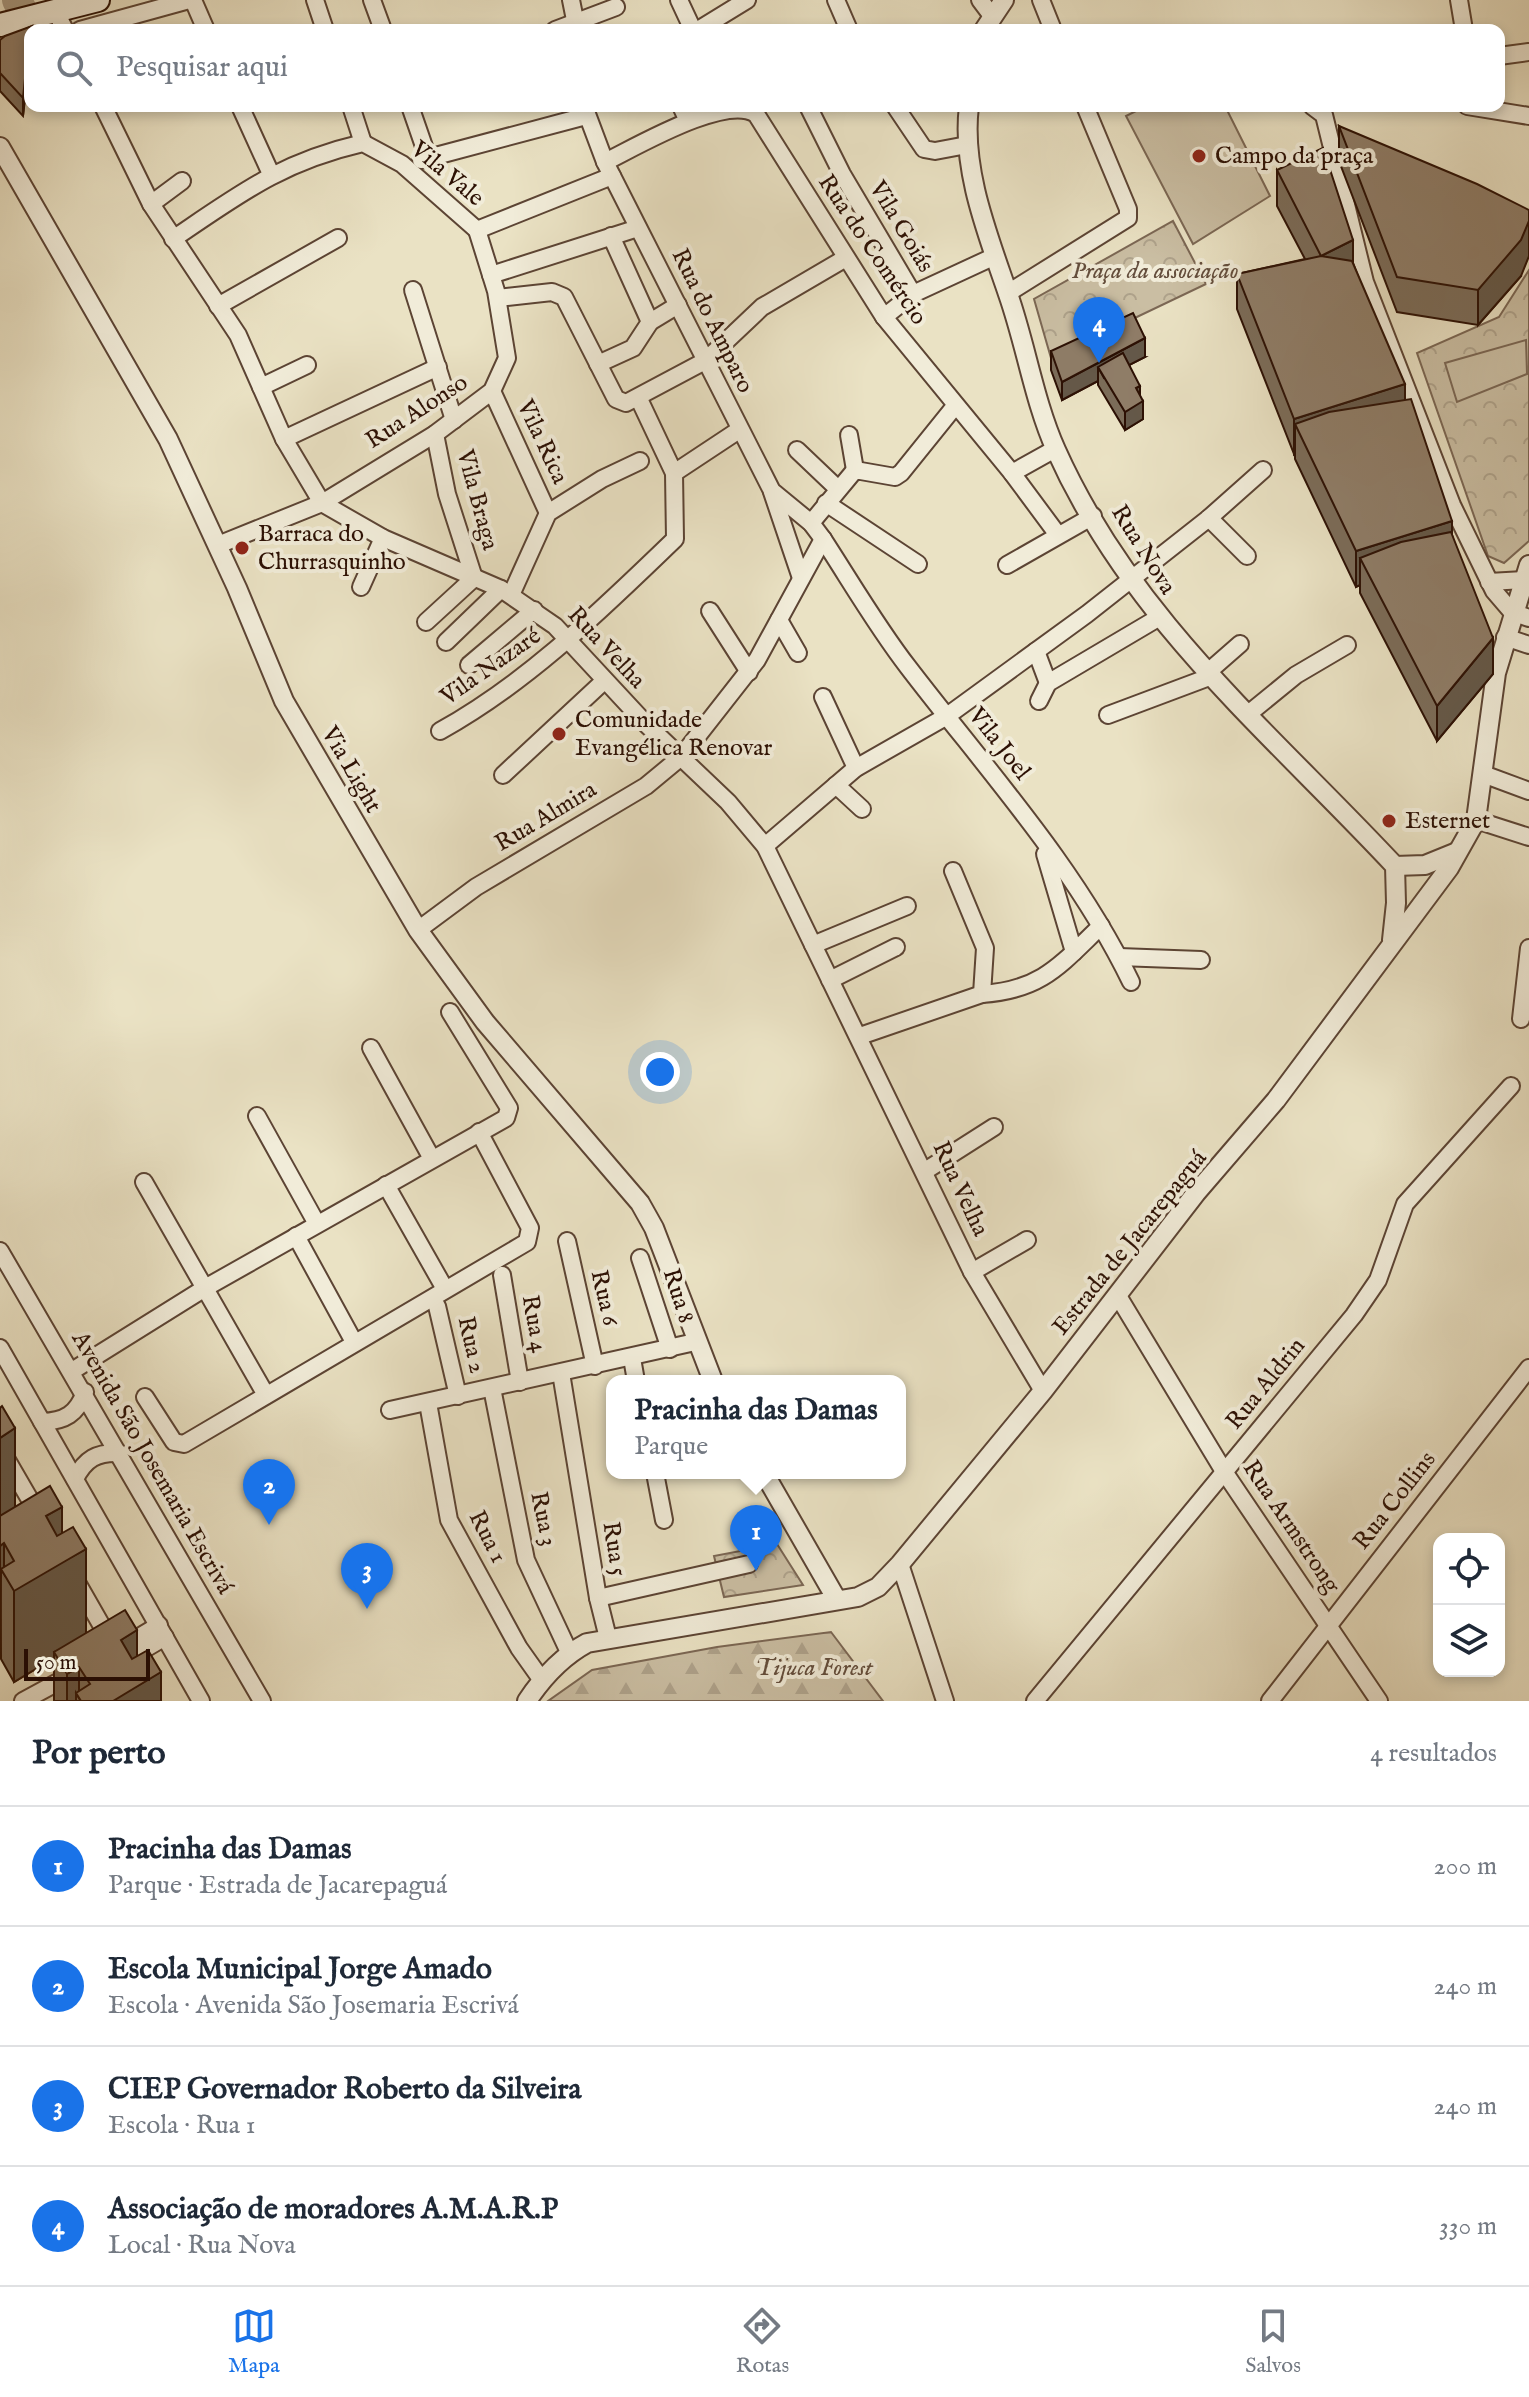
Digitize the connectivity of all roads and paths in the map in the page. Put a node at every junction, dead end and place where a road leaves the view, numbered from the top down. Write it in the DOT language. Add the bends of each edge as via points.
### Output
graph roads {
  1 [pos="98,0"];
  2 [pos="191,0"];
  3 [pos="315,0"];
  4 [pos="372,0"];
  5 [pos="571,0"];
  6 [pos="679,0"];
  7 [pos="747,0"];
  8 [pos="836,0"];
  9 [pos="980,0"];
  10 [pos="1004,0"];
  11 [pos="1041,0"];
  12 [pos="1459,0"];
  13 [pos="616,7"];
  14 [pos="63,20"];
  15 [pos="134,23"];
  16 [pos="988,23"];
  17 [pos="203,24"];
  18 [pos="323,24"];
  19 [pos="381,24"];
  20 [pos="577,24"];
  21 [pos="581,24"];
  22 [pos="693,24"];
  23 [pos="706,24"];
  24 [pos="842,24"];
  25 [pos="1051,24"];
  26 [pos="1463,24"];
  27 [pos="0,25"];
  28 [pos="1529,52"];
  29 [pos="1505,55"];
  30 [pos="106,112"];
  31 [pos="243,112"];
  32 [pos="353,112"];
  33 [pos="412,112"];
  34 [pos="582,112"];
  35 [pos="585,112"];
  36 [pos="708,112"];
  37 [pos="751,112"];
  38 [pos="811,112"];
  39 [pos="899,112"];
  40 [pos="969,112"];
  41 [pos="1088,112"];
  42 [pos="1320,112"];
  43 [pos="1504,112"];
  44 [pos="685,114"];
  45 [pos="1529,116"];
  46 [pos="363,143"];
  47 [pos="967,145"];
  48 [pos="0,147"];
  49 [pos="428,158"];
  50 [pos="402,164"];
  51 [pos="608,169"];
  52 [pos="271,174"];
  53 [pos="182,181"];
  54 [pos="151,204"];
  55 [pos="638,228"];
  56 [pos="477,230"];
  57 [pos="611,236"];
  58 [pos="338,238"];
  59 [pos="173,239"];
  60 [pos="993,257"];
  61 [pos="844,259"];
  62 [pos="491,275"];
  63 [pos="1365,282"];
  64 [pos="1343,289"];
  65 [pos="413,290"];
  66 [pos="1008,293"];
  67 [pos="913,294"];
  68 [pos="498,298"];
  69 [pos="678,305"];
  70 [pos="218,306"];
  71 [pos="884,317"];
  72 [pos="650,322"];
  73 [pos="705,361"];
  74 [pos="598,364"];
  75 [pos="307,365"];
  76 [pos="438,367"];
  77 [pos="261,387"];
  78 [pos="492,391"];
  79 [pos="639,399"];
  80 [pos="955,406"];
  81 [pos="454,420"];
  82 [pos="739,430"];
  83 [pos="435,434"];
  84 [pos="849,435"];
  85 [pos="284,439"];
  86 [pos="1055,449"];
  87 [pos="797,450"];
  88 [pos="640,461"];
  89 [pos="855,470"];
  90 [pos="1263,470"];
  91 [pos="674,473"];
  92 [pos="1012,473"];
  93 [pos="838,489"];
  94 [pos="772,491"];
  95 [pos="322,503"];
  96 [pos="826,503"];
  97 [pos="548,513"];
  98 [pos="1093,516"];
  99 [pos="1209,518"];
  100 [pos="811,523"];
  101 [pos="1058,535"];
  102 [pos="383,538"];
  103 [pos="823,539"];
  104 [pos="218,545"];
  105 [pos="1247,556"];
  106 [pos="918,564"];
  107 [pos="1007,565"];
  108 [pos="1526,572"];
  109 [pos="474,578"];
  110 [pos="801,578"];
  111 [pos="1131,578"];
  112 [pos="1489,582"];
  113 [pos="361,587"];
  114 [pos="506,592"];
  115 [pos="534,610"];
  116 [pos="710,611"];
  117 [pos="1520,615"];
  118 [pos="1158,618"];
  119 [pos="779,620"];
  120 [pos="426,622"];
  121 [pos="1505,637"];
  122 [pos="569,641"];
  123 [pos="446,642"];
  124 [pos="1240,644"];
  125 [pos="1347,645"];
  126 [pos="1529,645"];
  127 [pos="1036,651"];
  128 [pos="798,653"];
  129 [pos="469,665"];
  130 [pos="749,672"];
  131 [pos="1210,674"];
  132 [pos="604,681"];
  133 [pos="1048,683"];
  134 [pos="823,697"];
  135 [pos="1039,701"];
  136 [pos="1108,715"];
  137 [pos="1247,715"];
  138 [pos="947,716"];
  139 [pos="440,731"];
  140 [pos="681,757"];
  141 [pos="856,768"];
  142 [pos="1483,774"];
  143 [pos="503,775"];
  144 [pos="836,785"];
  145 [pos="1529,791"];
  146 [pos="862,809"];
  147 [pos="1476,820"];
  148 [pos="1041,837"];
  149 [pos="1529,837"];
  150 [pos="765,846"];
  151 [pos="1459,851"];
  152 [pos="1395,866"];
  153 [pos="953,871"];
  154 [pos="907,906"];
  155 [pos="1101,926"];
  156 [pos="418,930"];
  157 [pos="813,945"];
  158 [pos="1390,946"];
  159 [pos="896,947"];
  160 [pos="1074,952"];
  161 [pos="1119,957"];
  162 [pos="1528,957"];
  163 [pos="1201,960"];
  164 [pos="830,980"];
  165 [pos="1131,982"];
  166 [pos="982,994"];
  167 [pos="450,1012"];
  168 [pos="1521,1019"];
  169 [pos="860,1036"];
  170 [pos="371,1048"];
  171 [pos="1511,1086"];
  172 [pos="257,1116"];
  173 [pos="994,1127"];
  174 [pos="479,1132"];
  175 [pos="431,1157"];
  176 [pos="925,1171"];
  177 [pos="144,1182"];
  178 [pos="386,1185"];
  179 [pos="317,1224"];
  180 [pos="296,1236"];
  181 [pos="1027,1240"];
  182 [pos="567,1241"];
  183 [pos="0,1251"];
  184 [pos="640,1258"];
  185 [pos="972,1272"];
  186 [pos="502,1275"];
  187 [pos="205,1288"];
  188 [pos="445,1289"];
  189 [pos="1118,1296"];
  190 [pos="437,1306"];
  191 [pos="354,1342"];
  192 [pos="695,1342"];
  193 [pos="0,1348"];
  194 [pos="670,1349"];
  195 [pos="632,1358"];
  196 [pos="595,1366"];
  197 [pos="1529,1368"];
  198 [pos="72,1371"];
  199 [pos="561,1373"];
  200 [pos="635,1375"];
  201 [pos="710,1375"];
  202 [pos="520,1382"];
  203 [pos="492,1388"];
  204 [pos="1043,1391"];
  205 [pos="85,1392"];
  206 [pos="266,1395"];
  207 [pos="458,1396"];
  208 [pos="145,1397"];
  209 [pos="428,1403"];
  210 [pos="390,1410"];
  211 [pos="42,1422"];
  212 [pos="0,1448"];
  213 [pos="119,1453"];
  214 [pos="1225,1473"];
  215 [pos="75,1479"];
  216 [pos="656,1479"];
  217 [pos="767,1479"];
  218 [pos="664,1520"];
  219 [pos="46,1529"];
  220 [pos="749,1564"];
  221 [pos="900,1564"];
  222 [pos="70,1570"];
  223 [pos="598,1598"];
  224 [pos="837,1600"];
  225 [pos="1329,1626"];
  226 [pos="162,1631"];
  227 [pos="608,1638"];
  228 [pos="569,1652"];
  229 [pos="112,1663"];
  230 [pos="541,1679"];
  231 [pos="83,1685"];
  232 [pos="23,1701"];
  233 [pos="58,1701"];
  234 [pos="201,1701"];
  235 [pos="262,1701"];
  236 [pos="527,1701"];
  237 [pos="945,1701"];
  238 [pos="1035,1701"];
  239 [pos="1270,1701"];
  240 [pos="1379,1701"];
  1 -- 14 [label="main road"];
  2 -- 15 [label="street"];
  2 -- 17 [label="street"];
  3 -- 18 [label="street"];
  4 -- 19 [label="street"];
  5 -- 20 [label="street"];
  6 -- 22 [label="street"];
  7 -- 23 [label="street"];
  8 -- 24 [label="street"];
  9 -- 16 [label="street"];
  10 -- 16 [label="street"];
  11 -- 25 [label="street"];
  12 -- 26 [label="street"];
  13 -- 21 [label="street"];
  14 -- 27 [label="main road"];
  28 -- 29 [label="street"];
  30 -- 54 [label="street, Rua Velha"];
  31 -- 52 [label="street"];
  32 -- 46 [label="street"];
  33 -- 49 [label="street"];
  34 -- 49 [label="street"];
  35 -- 51 [label="street, Rua do Amparo"];
  36 -- 44 [label="street, Rua do Comércio"];
  37 -- 61 [label="street, Rua do Comércio"];
  38 -- 67 [label="street, Vila Goiás"];
  39 -- 47 [label="street" via="924,149"];
  40 -- 47 [label="street, Rua Nova"];
  41 -- 66 [label="street" via="1128,209 1126,221"];
  42 -- 63 [label="street"];
  43 -- 45 [label="street"];
  44 -- 51 [label="street, Rua do Comércio"];
  46 -- 50 [label="street, Vila Vale"];
  46 -- 52 [label="street" via="317,154"];
  47 -- 60 [label="street, Rua Nova"];
  48 -- 104 [label="street, Via Light" via="168,439"];
  49 -- 50 [label="street"];
  50 -- 56 [label="street, Vila Vale"];
  51 -- 55 [label="street, Rua do Amparo"];
  51 -- 56 [label="street, Vila Vale"];
  52 -- 59 [label="street"];
  53 -- 54 [label="street"];
  54 -- 59 [label="street, Rua Velha"];
  55 -- 57 [label="street"];
  55 -- 69 [label="street, Rua do Amparo"];
  56 -- 62 [label="street, Rua Alonso"];
  57 -- 62 [label="street"];
  57 -- 72 [label="street"];
  58 -- 70 [label="street"];
  59 -- 70 [label="street, Rua Velha"];
  60 -- 66 [label="street, Rua Nova"];
  60 -- 67 [label="street, Vila Goiás"];
  61 -- 71 [label="street, Rua do Comércio"];
  61 -- 73 [label="street" via="762,307"];
  62 -- 68 [label="street, Rua Alonso"];
  63 -- 64 [label="street"];
  63 -- 112 [label="street" via="1452,505"];
  65 -- 76 [label="street"];
  66 -- 86 [label="street, Rua Nova"];
  67 -- 71 [label="street"];
  68 -- 74 [label="street" via="552,292 564,297"];
  68 -- 78 [label="street, Rua Alonso" via="507,358"];
  69 -- 72 [label="street"];
  69 -- 73 [label="street, Rua do Amparo"];
  70 -- 77 [label="street, Rua Velha" via="238,335"];
  71 -- 80 [label="street, Rua do Comércio"];
  72 -- 74 [label="street" via="630,351"];
  73 -- 79 [label="street"];
  73 -- 82 [label="street, Rua do Amparo"];
  74 -- 79 [label="street" via="616,399"];
  75 -- 77 [label="street"];
  76 -- 81 [label="street"];
  76 -- 85 [label="street"];
  77 -- 85 [label="street, Rua Velha"];
  78 -- 81 [label="street, Rua Alonso"];
  78 -- 97 [label="street, Vila Rica"];
  79 -- 91 [label="street"];
  80 -- 89 [label="street" via="898,475"];
  80 -- 92 [label="street, Rua do Comércio"];
  81 -- 83 [label="street, Rua Alonso"];
  82 -- 91 [label="street"];
  82 -- 94 [label="street, Rua do Amparo"];
  83 -- 95 [label="street, Rua Alonso"];
  83 -- 109 [label="street, Vila Braga" via="447,494"];
  84 -- 89 [label="street"];
  85 -- 95 [label="street, Rua Velha"];
  86 -- 92 [label="street"];
  86 -- 98 [label="street, Rua Nova"];
  87 -- 93 [label="street"];
  88 -- 97 [label="street"];
  89 -- 93 [label="street"];
  90 -- 99 [label="street"];
  91 -- 122 [label="street, Vila Nazaré" via="675,539"];
  92 -- 101 [label="street, Rua do Comércio"];
  93 -- 96 [label="street"];
  94 -- 100 [label="street, Rua do Amparo"];
  94 -- 110 [label="street"];
  95 -- 102 [label="street, Rua Velha"];
  95 -- 104 [label="street, Rua Alonso"];
  96 -- 100 [label="street"];
  96 -- 106 [label="street"];
  97 -- 114 [label="street"];
  98 -- 101 [label="street"];
  98 -- 111 [label="street, Rua Nova"];
  99 -- 105 [label="street"];
  99 -- 111 [label="street"];
  100 -- 103 [label="street, Rua do Amparo"];
  101 -- 107 [label="street"];
  102 -- 109 [label="street, Rua Velha"];
  102 -- 113 [label="street"];
  103 -- 110 [label="street, Rua Almira"];
  103 -- 138 [label="street, Vila Joel" via="906,665"];
  104 -- 156 [label="street, Via Light" via="284,701"];
  108 -- 112 [label="street"];
  108 -- 117 [label="street, Estrada de Jacarepaguá"];
  109 -- 114 [label="street, Rua Velha"];
  109 -- 120 [label="street"];
  110 -- 119 [label="street, Rua Almira"];
  111 -- 118 [label="street, Rua Nova"];
  111 -- 127 [label="street"];
  112 -- 117 [label="street"];
  114 -- 115 [label="street, Rua Velha"];
  114 -- 123 [label="street"];
  115 -- 122 [label="street, Rua Velha"];
  115 -- 129 [label="street"];
  116 -- 130 [label="street"];
  117 -- 121 [label="street, Estrada de Jacarepaguá"];
  118 -- 131 [label="street, Rua Nova"];
  118 -- 133 [label="street"];
  119 -- 128 [label="street"];
  119 -- 130 [label="street, Rua Almira"];
  121 -- 126 [label="street"];
  121 -- 142 [label="street, Estrada de Jacarepaguá"];
  122 -- 132 [label="street, Rua Velha"];
  122 -- 139 [label="street, Vila Nazaré"];
  124 -- 131 [label="street"];
  125 -- 137 [label="street" via="1296,675"];
  127 -- 133 [label="street"];
  127 -- 138 [label="street"];
  130 -- 140 [label="street, Rua Almira"];
  131 -- 136 [label="street"];
  131 -- 137 [label="street, Rua Nova"];
  132 -- 140 [label="street, Rua Velha"];
  132 -- 143 [label="street"];
  133 -- 135 [label="street"];
  134 -- 141 [label="street"];
  137 -- 152 [label="street, Rua Nova"];
  138 -- 141 [label="street"];
  138 -- 148 [label="street, Vila Joel"];
  140 -- 150 [label="street, Rua Velha"];
  140 -- 156 [label="street, Rua Almira" via="646,786 476,887"];
  141 -- 144 [label="street"];
  142 -- 145 [label="street"];
  142 -- 147 [label="street, Estrada de Jacarepaguá"];
  144 -- 146 [label="street"];
  144 -- 150 [label="street"];
  147 -- 149 [label="street"];
  147 -- 151 [label="street, Estrada de Jacarepaguá"];
  148 -- 155 [label="street, Vila Joel"];
  148 -- 160 [label="street"];
  150 -- 157 [label="street, Rua Velha"];
  151 -- 152 [label="street" via="1425,865"];
  151 -- 158 [label="street, Estrada de Jacarepaguá"];
  152 -- 158 [label="street"];
  153 -- 166 [label="street" via="985,948"];
  154 -- 157 [label="street"];
  155 -- 160 [label="street"];
  155 -- 161 [label="street, Vila Joel"];
  156 -- 192 [label="street, Via Light" via="485,1022 640,1203"];
  157 -- 164 [label="street, Rua Velha"];
  158 -- 189 [label="street, Estrada de Jacarepaguá" via="1276,1100"];
  159 -- 164 [label="street"];
  160 -- 166 [label="street" via="1040,980"];
  161 -- 163 [label="street"];
  161 -- 165 [label="street, Vila Joel"];
  162 -- 168 [label="street"];
  164 -- 169 [label="street, Rua Velha"];
  166 -- 169 [label="street"];
  167 -- 174 [label="street" via="510,1110 506,1118"];
  169 -- 176 [label="street, Rua Velha"];
  170 -- 175 [label="street"];
  171 -- 214 [label="street, Rua Aldrin" via="1405,1204 1378,1280"];
  172 -- 179 [label="street"];
  173 -- 176 [label="street"];
  174 -- 175 [label="street"];
  174 -- 188 [label="street" via="531,1237"];
  175 -- 178 [label="street"];
  176 -- 185 [label="street, Rua Velha"];
  177 -- 187 [label="street"];
  178 -- 179 [label="street"];
  178 -- 188 [label="street"];
  179 -- 180 [label="street"];
  180 -- 187 [label="street"];
  180 -- 191 [label="street"];
  181 -- 185 [label="street"];
  182 -- 196 [label="street, Rua 6"];
  183 -- 198 [label="street, Avenida São Josemaria Escrivá"];
  184 -- 194 [label="street, Rua 8"];
  185 -- 204 [label="street, Rua Velha"];
  186 -- 202 [label="street, Rua 4"];
  187 -- 198 [label="street"];
  187 -- 206 [label="street"];
  188 -- 191 [label="street"];
  189 -- 204 [label="street, Estrada de Jacarepaguá"];
  189 -- 214 [label="street, Rua Armstrong"];
  190 -- 207 [label="street, Rua 2"];
  191 -- 206 [label="street"];
  192 -- 194 [label="street"];
  192 -- 201 [label="street, Via Light"];
  193 -- 211 [label="street"];
  194 -- 195 [label="street"];
  195 -- 196 [label="street"];
  195 -- 200 [label="street"];
  196 -- 199 [label="street"];
  197 -- 225 [label="street, Rua Collins"];
  198 -- 205 [label="street, Avenida São Josemaria Escrivá"];
  199 -- 202 [label="street"];
  199 -- 223 [label="street, Rua 5"];
  202 -- 203 [label="street"];
  203 -- 207 [label="street"];
  203 -- 228 [label="street, Rua 3" via="526,1560"];
  204 -- 221 [label="street, Estrada de Jacarepaguá"];
  205 -- 211 [label="street" via="70,1416"];
  205 -- 213 [label="street, Avenida São Josemaria Escrivá"];
  206 -- 208 [label="street" via="181,1444 174,1442"];
  207 -- 209 [label="street"];
  209 -- 210 [label="street"];
  209 -- 230 [label="street, Rua 1" via="449,1520"];
  211 -- 215 [label="street"];
  212 -- 219 [label="street"];
  213 -- 215 [label="street" via="92,1458"];
  213 -- 235 [label="street, Avenida São Josemaria Escrivá"];
  214 -- 225 [label="street, Rua Armstrong"];
  214 -- 238 [label="street, Rua Aldrin"];
  215 -- 226 [label="street"];
  216 -- 218 [label="street"];
  217 -- 224 [label="street"];
  220 -- 223 [label="street"];
  221 -- 224 [label="street, Estrada de Jacarepaguá" via="869,1593"];
  221 -- 237 [label="street"];
  222 -- 229 [label="street"];
  223 -- 227 [label="street, Rua 5"];
  224 -- 227 [label="street, Estrada de Jacarepaguá"];
  225 -- 239 [label="street, Rua Collins"];
  225 -- 240 [label="street, Rua Armstrong"];
  226 -- 229 [label="street"];
  226 -- 234 [label="street"];
  227 -- 228 [label="street, Estrada de Jacarepaguá"];
  228 -- 230 [label="street, Estrada de Jacarepaguá"];
  229 -- 232 [label="street"];
  230 -- 236 [label="street, Estrada de Jacarepaguá"];
  231 -- 233 [label="street"];
}
